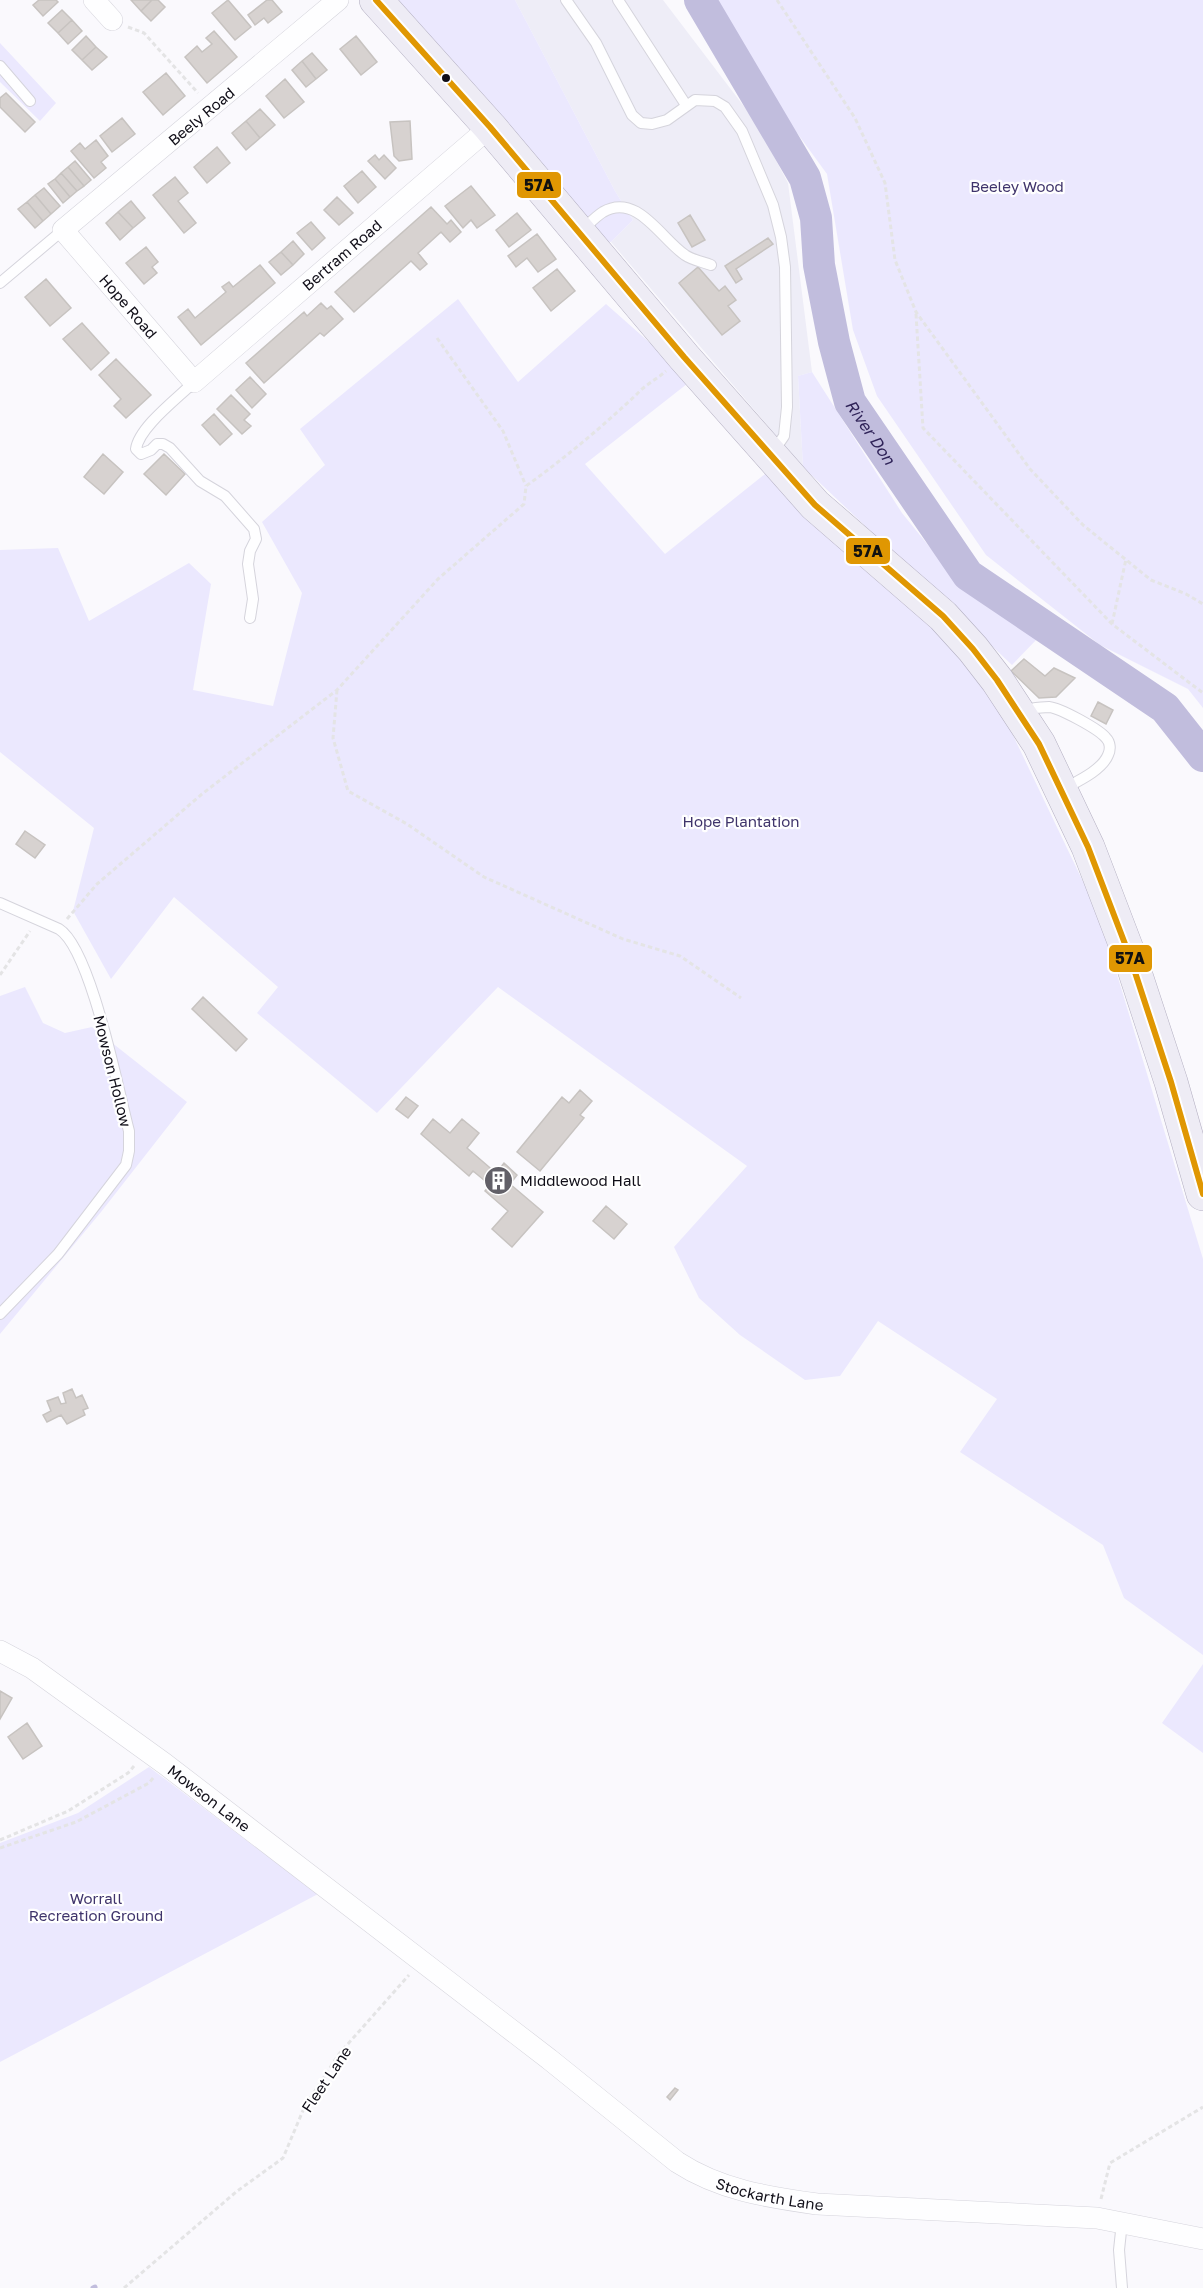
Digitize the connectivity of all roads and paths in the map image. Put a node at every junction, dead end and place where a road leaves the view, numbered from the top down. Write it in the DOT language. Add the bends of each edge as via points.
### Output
graph roads {
  1 [pos="93,0"];
  2 [pos="338,0"];
  3 [pos="376,0"];
  4 [pos="566,0"];
  5 [pos="618,0"];
  6 [pos="777,0"];
  7 [pos="112,20"];
  8 [pos="0,66"];
  9 [pos="30,101"];
  10 [pos="686,105"];
  11 [pos="211,108"];
  12 [pos="490,127"];
  13 [pos="63,230"];
  14 [pos="579,233"];
  15 [pos="711,265"];
  16 [pos="0,283"];
  17 [pos="916,312"];
  18 [pos="437,338"];
  19 [pos="684,357"];
  20 [pos="194,382"];
  21 [pos="770,456"];
  22 [pos="526,486"];
  23 [pos="1126,559"];
  24 [pos="1203,604"];
  25 [pos="250,618"];
  26 [pos="1112,624"];
  27 [pos="338,690"];
  28 [pos="1203,693"];
  29 [pos="1018,710"];
  30 [pos="1061,790"];
  31 [pos="0,903"];
  32 [pos="59,928"];
  33 [pos="0,975"];
  34 [pos="741,998"];
  35 [pos="1203,1194"];
  36 [pos="0,1314"];
  37 [pos="0,1651"];
  38 [pos="147,1751"];
  39 [pos="165,1764"];
  40 [pos="0,1840"];
  41 [pos="0,1848"];
  42 [pos="417,1958"];
  43 [pos="1203,2107"];
  44 [pos="1097,2218"];
  45 [pos="1122,2222"];
  46 [pos="1203,2239"];
  47 [pos="124,2288"];
  48 [pos="1122,2288"];
  1 -- 7 [label="street"];
  2 -- 11 [label="street, Beely Road"];
  3 -- 12 [label="main road"];
  4 -- 10 [label="lane" via="596,43 632,115 641,123 667,120"];
  5 -- 10 [label="lane"];
  6 -- 17 [label="path" via="855,118 885,183 895,260"];
  7 -- 11 [label="path" via="144,33"];
  8 -- 9 [label="lane"];
  10 -- 21 [label="lane" via="705,100 725,107 742,131 773,205 781,237 787,407 784,436"];
  11 -- 13 [label="street, Beely Road"];
  12 -- 14 [label="main road"];
  12 -- 20 [label="street, Bertram Road"];
  13 -- 16 [label="lane"];
  13 -- 20 [label="street, Hope Road"];
  14 -- 15 [label="lane" via="603,212 631,209 648,219 686,256"];
  14 -- 19 [label="main road"];
  17 -- 23 [label="path" via="1030,469 1083,525"];
  17 -- 26 [label="path" via="923,428"];
  18 -- 22 [label="path" via="503,431"];
  19 -- 21 [label="main road"];
  19 -- 22 [label="path"];
  20 -- 25 [label="lane" via="158,416 137,442 136,449 141,454 157,444 170,448 200,482 225,496 254,529 256,539 248,564 253,599"];
  21 -- 29 [label="main road" via="814,505 942,616 973,649"];
  22 -- 27 [label="path" via="524,504 438,579"];
  23 -- 24 [label="path" via="1151,580"];
  23 -- 26 [label="path"];
  26 -- 28 [label="path"];
  27 -- 32 [label="path" via="193,801 97,884"];
  27 -- 34 [label="path" via="333,738 348,791 407,824 484,877 623,939 680,956"];
  29 -- 30 [label="main road"];
  29 -- 30 [label="lane" via="1059,710 1104,735 1109,743 1104,762"];
  30 -- 35 [label="main road" via="1088,847 1130,957"];
  31 -- 32 [label="lane, Mowson Hollow"];
  32 -- 33 [label="path" via="30,930"];
  32 -- 36 [label="lane, Mowson Hollow" via="76,948 97,1004 129,1131 129,1151 126,1165 58,1254"];
  37 -- 38 [label="street, Mowson Lane" via="32,1668"];
  38 -- 39 [label="street, Mowson Lane"];
  38 -- 40 [label="path" via="128,1773 68,1811"];
  39 -- 41 [label="path" via="149,1783 76,1822"];
  39 -- 42 [label="street, Mowson Lane"];
  42 -- 44 [label="street, Stockarth Lane" via="699,2177 727,2187 817,2204"];
  42 -- 47 [label="path, Fleet Lane" via="339,2054 304,2108 283,2158 236,2192"];
  43 -- 44 [label="path" via="1110,2163"];
  44 -- 45 [label="street, Stockarth Lane"];
  45 -- 46 [label="street, Stockarth Lane"];
  45 -- 48 [label="lane"];
}
